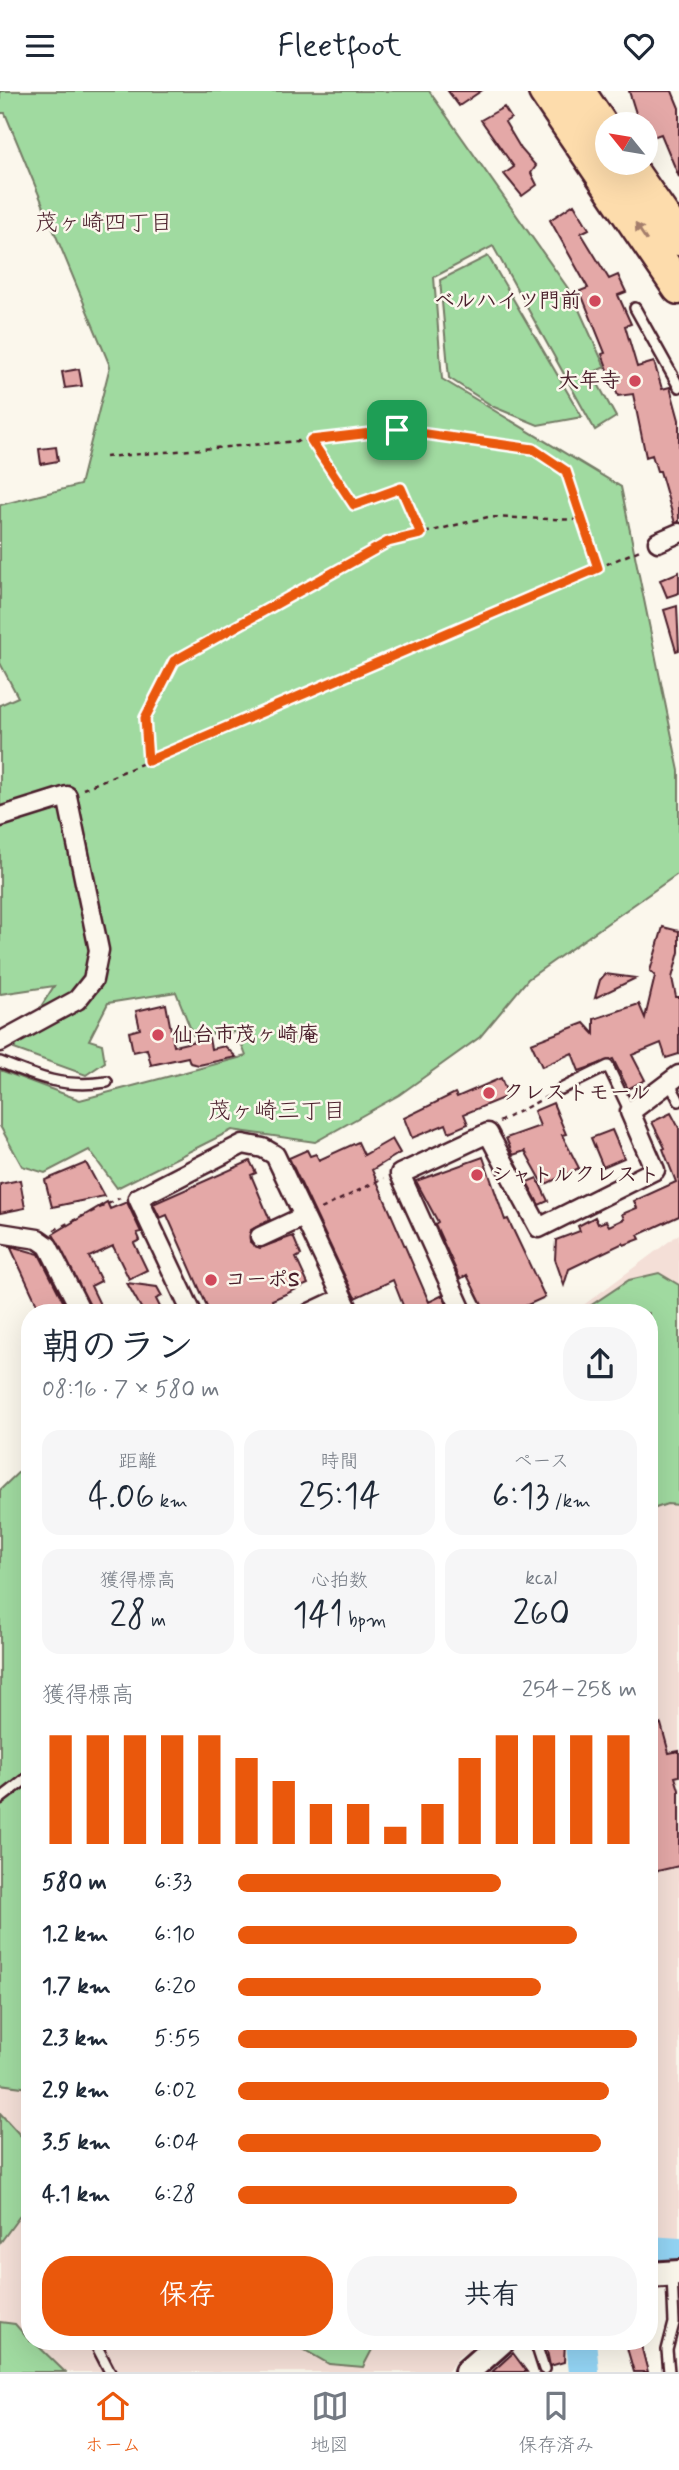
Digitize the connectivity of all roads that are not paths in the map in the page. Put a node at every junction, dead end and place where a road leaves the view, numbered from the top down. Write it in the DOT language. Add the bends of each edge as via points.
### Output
graph roads {
  1 [pos="545,91"];
  2 [pos="578,91"];
  3 [pos="595,116"];
  4 [pos="634,175"];
  5 [pos="679,239"];
  6 [pos="679,288"];
  7 [pos="635,308"];
  8 [pos="679,387"];
  9 [pos="679,533"];
  10 [pos="658,542"];
  11 [pos="0,817"];
  12 [pos="0,1042"];
  13 [pos="0,1062"];
  14 [pos="674,1078"];
  15 [pos="107,1081"];
  16 [pos="561,1089"];
  17 [pos="679,1101"];
  18 [pos="630,1112"];
  19 [pos="303,1217"];
  20 [pos="0,1233"];
  21 [pos="260,1237"];
  22 [pos="78,1304"];
  23 [pos="188,1304"];
  24 [pos="346,1304"];
  25 [pos="459,1304"];
  26 [pos="21,1783"];
  27 [pos="0,1799"];
  28 [pos="667,2274"];
  29 [pos="99,2350"];
  30 [pos="492,2350"];
  31 [pos="538,2350"];
  32 [pos="544,2369"];
  33 [pos="468,2371"];
  34 [pos="110,2372"];
  35 [pos="669,2372"];
  6 -- 1 [label="highway, one-way"];
  2 -- 3 [label="highway"];
  4 -- 5 [label="highway"];
  7 -- 8 [label="lane"];
  9 -- 10 [label="street"];
  11 -- 12 [label="street" via="67,796 99,950 93,980 77,1000"];
  13 -- 15 [label="lane" via="77,1086"];
  14 -- 17 [label="lane"];
  14 -- 18 [label="street"];
  16 -- 18 [label="lane" via="608,1066"];
  18 -- 25 [label="street" via="655,1170 539,1228 488,1133 400,1174"];
  19 -- 21 [label="street"];
  19 -- 23 [label="street" via="275,1155 243,1144 138,1198"];
  19 -- 24 [label="street"];
  20 -- 22 [label="street" via="48,1245"];
  26 -- 27 [label="lane"];
  28 -- 35 [label="lane" via="674,2323 667,2350"];
  29 -- 34 [label="lane"];
  30 -- 33 [label="street"];
  31 -- 32 [label="lane"];
}
